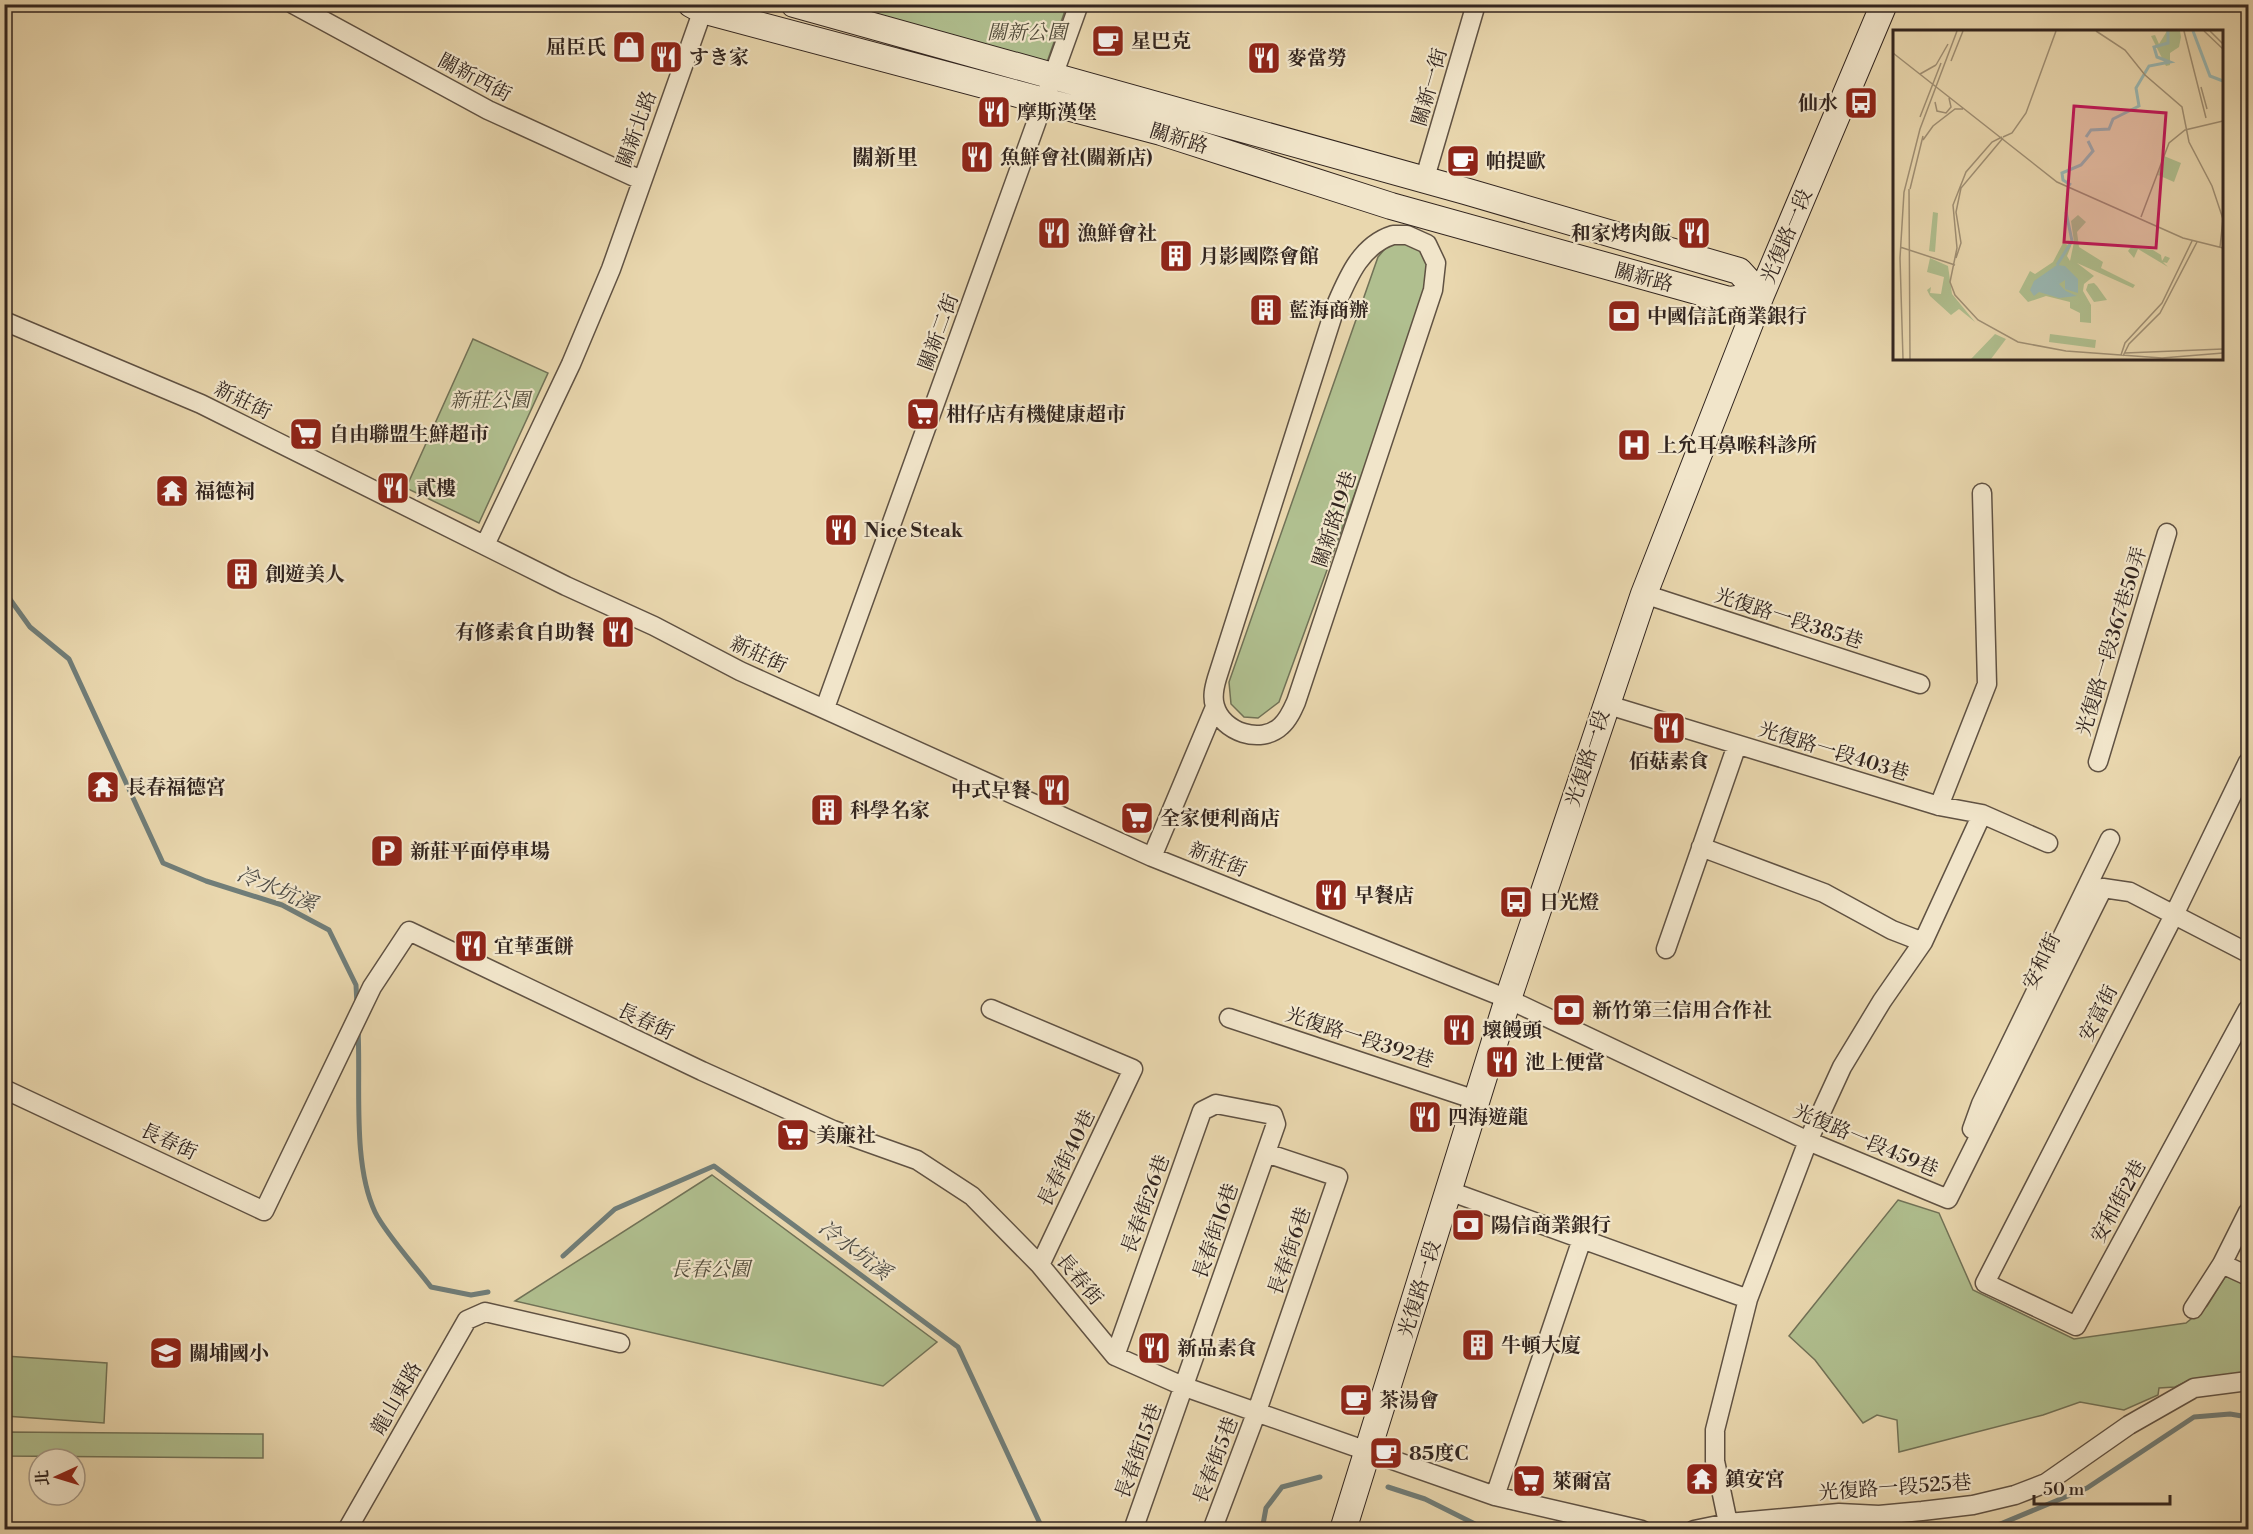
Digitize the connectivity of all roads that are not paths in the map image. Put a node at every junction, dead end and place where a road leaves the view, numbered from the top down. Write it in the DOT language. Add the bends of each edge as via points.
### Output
graph roads {
  1 [pos="293,4"];
  2 [pos="794,4"];
  3 [pos="1079,4"];
  4 [pos="1476,4"];
  5 [pos="1884,4"];
  6 [pos="700,6"];
  7 [pos="1053,76"];
  8 [pos="1046,100"];
  9 [pos="641,180"];
  10 [pos="1424,181"];
  11 [pos="1390,206"];
  12 [pos="1437,219"];
  13 [pos="1379,239"];
  14 [pos="1427,244"];
  15 [pos="1761,295"];
  16 [pos="4,321"];
  17 [pos="1982,493"];
  18 [pos="2167,533"];
  19 [pos="484,545"];
  20 [pos="1644,594"];
  21 [pos="1920,684"];
  22 [pos="1605,704"];
  23 [pos="1215,707"];
  24 [pos="825,708"];
  25 [pos="1737,745"];
  26 [pos="2098,762"];
  27 [pos="2248,762"];
  28 [pos="1939,806"];
  29 [pos="1982,814"];
  30 [pos="2110,839"];
  31 [pos="2048,843"];
  32 [pos="1701,847"];
  33 [pos="1152,857"];
  34 [pos="2174,915"];
  35 [pos="1923,942"];
  36 [pos="1666,948"];
  37 [pos="2248,953"];
  38 [pos="1508,999"];
  39 [pos="992,1009"];
  40 [pos="2248,1009"];
  41 [pos="1229,1018"];
  42 [pos="4,1089"];
  43 [pos="1476,1100"];
  44 [pos="1247,1109"];
  45 [pos="1808,1141"];
  46 [pos="1266,1154"];
  47 [pos="1449,1191"];
  48 [pos="1948,1198"];
  49 [pos="2248,1212"];
  50 [pos="1582,1239"];
  51 [pos="2222,1264"];
  52 [pos="1040,1265"];
  53 [pos="2248,1276"];
  54 [pos="1985,1283"];
  55 [pos="1748,1299"];
  56 [pos="2193,1309"];
  57 [pos="620,1343"];
  58 [pos="1115,1356"];
  59 [pos="2248,1381"];
  60 [pos="1185,1387"];
  61 [pos="1257,1411"];
  62 [pos="1368,1452"];
  63 [pos="1495,1496"];
  64 [pos="1728,1523"];
  65 [pos="1214,1526"];
  66 [pos="346,1530"];
  67 [pos="1133,1530"];
  68 [pos="1343,1530"];
  69 [pos="1642,1530"];
  70 [pos="1694,1530"];
  1 -- 9 [label="street, 關新西街" via="488,110"];
  2 -- 7 [label="street, 關新路"];
  3 -- 7 [label="street, 關新二街"];
  4 -- 10 [label="street, 關新一街"];
  5 -- 15 [label="street, 光復路一段"];
  6 -- 8 [label="street, 關新路"];
  6 -- 9 [label="street, 關新北路"];
  7 -- 8 [label="street, 關新二街"];
  7 -- 10 [label="street, 關新路"];
  8 -- 11 [label="street, 關新路" via="1161,132"];
  8 -- 24 [label="street, 關新二街"];
  9 -- 19 [label="street, 關新北路" via="611,269 571,364"];
  10 -- 15 [label="street, 關新路" via="1739,271"];
  11 -- 12 [label="street, 關新路"];
  11 -- 13 [label="street"];
  12 -- 14 [label="street"];
  12 -- 15 [label="street, 關新路" via="1729,300"];
  13 -- 14 [label="street" via="1407,235"];
  13 -- 23 [label="street" via="1359,261 1336,305 1217,678"];
  14 -- 23 [label="street, 關新路19巷" via="1436,263 1433,290 1296,702 1280,727 1267,734 1252,735 1222,720"];
  15 -- 20 [label="street, 光復路一段"];
  16 -- 19 [label="street, 新莊街" via="201,404"];
  17 -- 28 [label="street" via="1987,684"];
  18 -- 26 [label="street, 光復路一段367巷50弄"];
  19 -- 24 [label="street, 新莊街" via="740,671"];
  20 -- 21 [label="street, 光復路一段385巷"];
  20 -- 22 [label="street, 光復路一段"];
  22 -- 25 [label="street, 光復路一段403巷"];
  22 -- 38 [label="street, 光復路一段"];
  23 -- 33 [label="street"];
  24 -- 33 [label="street, 新莊街"];
  25 -- 28 [label="street, 光復路一段403巷"];
  25 -- 32 [label="street"];
  27 -- 34 [label="street, 安富街"];
  28 -- 29 [label="street, 光復路一段403巷"];
  29 -- 31 [label="street, 光復路一段403巷"];
  29 -- 35 [label="street"];
  30 -- 48 [label="street, 光復路一段459巷" via="1981,1104"];
  32 -- 35 [label="street" via="1824,893"];
  32 -- 36 [label="street"];
  33 -- 38 [label="street, 新莊街"];
  34 -- 37 [label="street, 安和街"];
  34 -- 48 [label="street, 安和街" via="2130,892 2103,888"];
  34 -- 54 [label="street, 安富街"];
  35 -- 45 [label="street" via="1842,1067"];
  38 -- 43 [label="street, 光復路一段"];
  38 -- 45 [label="street, 光復路一段459巷"];
  39 -- 52 [label="street, 長春街40巷" via="1133,1069"];
  40 -- 54 [label="street, 安和街2巷" via="2076,1326"];
  41 -- 43 [label="street, 光復路一段392巷"];
  42 -- 52 [label="street, 長春街" via="264,1211 372,987 409,931 702,1071 833,1130 917,1160 972,1196"];
  43 -- 47 [label="street, 光復路一段"];
  44 -- 46 [label="street, 長春街16巷" via="1273,1115 1276,1124"];
  44 -- 58 [label="street, 長春街26巷" via="1216,1104 1202,1111"];
  45 -- 48 [label="street, 光復路一段459巷"];
  45 -- 55 [label="street"];
  46 -- 60 [label="street, 長春街16巷"];
  46 -- 61 [label="street, 長春街6巷" via="1338,1177"];
  47 -- 50 [label="street"];
  47 -- 62 [label="street, 光復路一段"];
  49 -- 51 [label="street"];
  50 -- 55 [label="street"];
  50 -- 63 [label="street"];
  51 -- 53 [label="street"];
  51 -- 56 [label="street"];
  52 -- 58 [label="street, 長春街"];
  55 -- 64 [label="street" via="1715,1430 1715,1461"];
  57 -- 66 [label="street, 龍山東路" via="485,1312 467,1320"];
  58 -- 60 [label="street, 長春街"];
  59 -- 64 [label="street, 光復路一段525巷" via="2194,1388 2128,1425 2046,1483 2015,1495 1923,1511 1839,1513"];
  60 -- 61 [label="street, 長春街"];
  60 -- 67 [label="street, 長春街15巷"];
  61 -- 62 [label="street, 長春街"];
  61 -- 65 [label="street, 長春街5巷"];
  62 -- 63 [label="street"];
  62 -- 68 [label="street, 光復路一段"];
  63 -- 69 [label="street"];
  64 -- 70 [label="street, 光復路一段525巷"];
}
